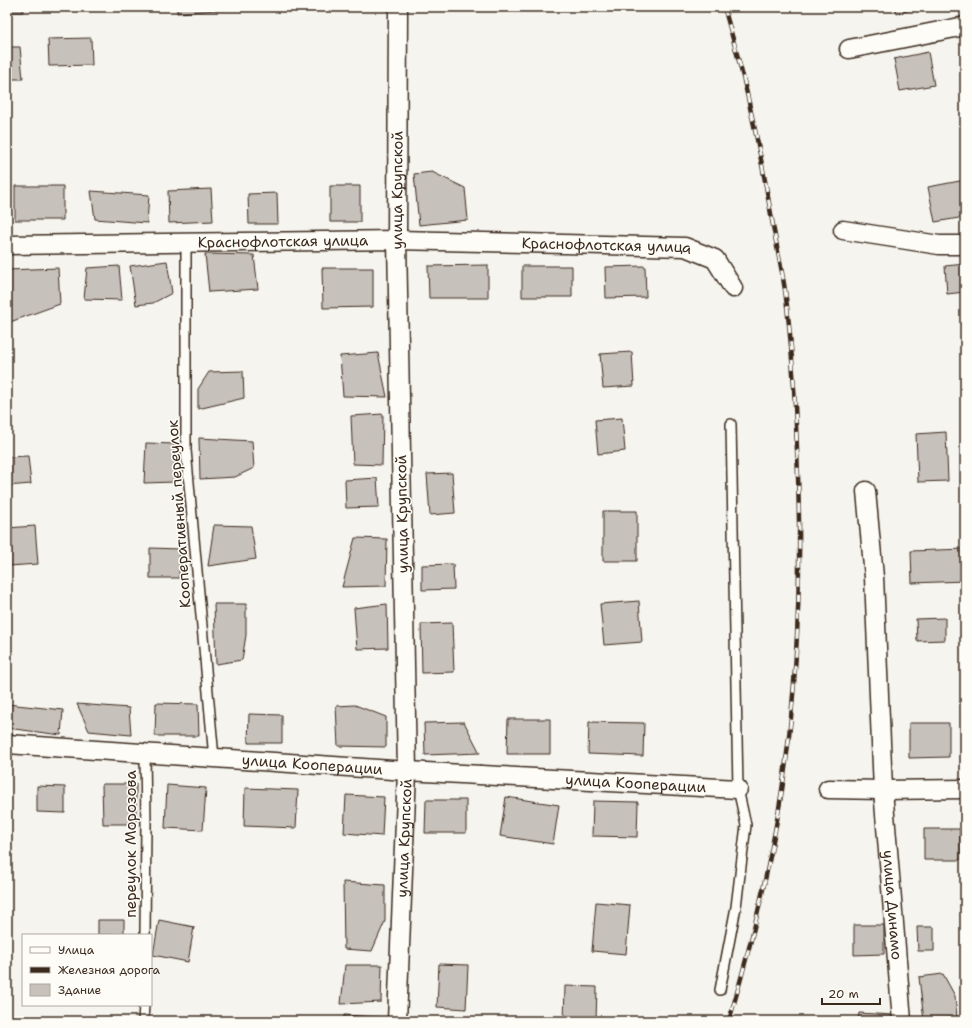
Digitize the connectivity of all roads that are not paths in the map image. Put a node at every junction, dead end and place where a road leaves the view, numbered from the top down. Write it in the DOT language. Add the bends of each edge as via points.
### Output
graph roads {
  1 [pos="398,7"];
  2 [pos="965,26"];
  3 [pos="849,49"];
  4 [pos="843,230"];
  5 [pos="397,240"];
  6 [pos="186,243"];
  7 [pos="7,245"];
  8 [pos="965,245"];
  9 [pos="733,288"];
  10 [pos="731,424"];
  11 [pos="866,491"];
  12 [pos="7,744"];
  13 [pos="145,754"];
  14 [pos="214,758"];
  15 [pos="407,771"];
  16 [pos="965,788"];
  17 [pos="738,789"];
  18 [pos="828,789"];
  19 [pos="883,790"];
  20 [pos="145,934"];
  21 [pos="720,990"];
  22 [pos="144,1006"];
  23 [pos="143,1021"];
  24 [pos="397,1021"];
  25 [pos="902,1021"];
  1 -- 5 [label="street, улица Крупской"];
  2 -- 3 [label="street"];
  4 -- 8 [label="street" via="939,245"];
  5 -- 6 [label="street, Краснофлотская улица"];
  5 -- 9 [label="street, Краснофлотская улица" via="685,247 715,259"];
  5 -- 15 [label="street, улица Крупской"];
  6 -- 7 [label="street, Краснофлотская улица"];
  6 -- 14 [label="lane, Кооперативный переулок" via="186,450"];
  10 -- 17 [label="lane"];
  11 -- 19 [label="street, улица Динамо" via="874,577"];
  12 -- 13 [label="street, улица Кооперации"];
  13 -- 14 [label="street, улица Кооперации"];
  13 -- 20 [label="lane, переулок Морозова"];
  14 -- 15 [label="street, улица Кооперации"];
  15 -- 17 [label="street, улица Кооперации"];
  15 -- 24 [label="street, улица Крупской"];
  16 -- 19 [label="street"];
  17 -- 21 [label="lane" via="746,825 736,907"];
  18 -- 19 [label="street"];
  19 -- 25 [label="street, улица Динамо"];
  22 -- 23 [label="lane"];
}
